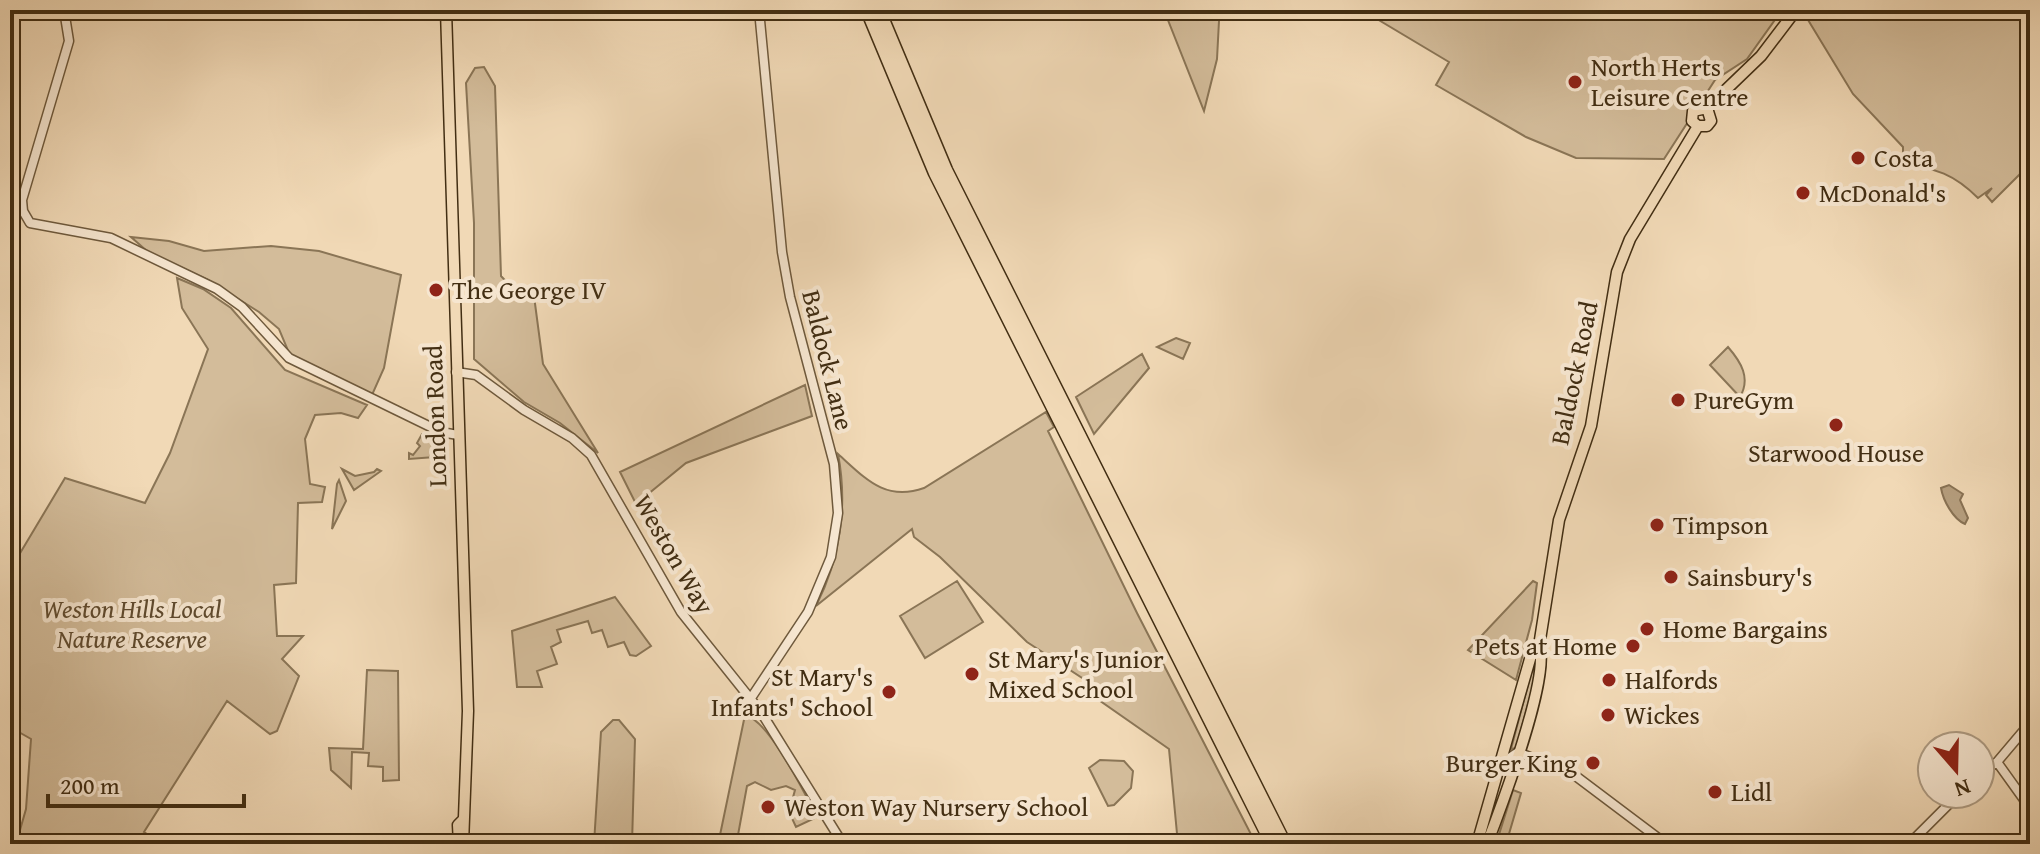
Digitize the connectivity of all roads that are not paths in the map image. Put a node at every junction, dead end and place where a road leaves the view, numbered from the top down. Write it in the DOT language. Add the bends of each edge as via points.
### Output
graph roads {
  1 [pos="64,10"];
  2 [pos="446,10"];
  3 [pos="759,10"];
  4 [pos="867,10"];
  5 [pos="879,10"];
  6 [pos="1796,10"];
  7 [pos="456,372"];
  8 [pos="458,435"];
  9 [pos="751,698"];
  10 [pos="2030,723"];
  11 [pos="1511,758"];
  12 [pos="1997,762"];
  13 [pos="2030,808"];
  14 [pos="1943,810"];
  15 [pos="461,844"];
  16 [pos="843,844"];
  17 [pos="1272,844"];
  18 [pos="1285,844"];
  19 [pos="1477,844"];
  20 [pos="1487,844"];
  21 [pos="1666,844"];
  22 [pos="1909,844"];
  1 -- 8 [label="street" via="69,41 22,200 30,223 111,238 217,289 289,358 441,432"];
  2 -- 7 [label="main road, London Road"];
  3 -- 9 [label="street, Baldock Lane" via="782,252 834,464 838,513 831,557 808,612"];
  4 -- 17 [label="highway" via="928,160"];
  5 -- 18 [label="highway" via="946,170"];
  6 -- 11 [label="main road, Baldock Road" via="1761,56 1707,108 1693,111 1692,121 1698,126 1630,239 1617,272 1591,426 1559,520 1539,646 1542,655"];
  7 -- 8 [label="main road, London Road"];
  7 -- 9 [label="street, Weston Way" via="476,375 585,449 681,612"];
  8 -- 15 [label="main road, London Road" via="468,711 463,820 467,826"];
  9 -- 16 [label="street, Weston Way"];
  10 -- 12 [label="street"];
  11 -- 19 [label="main road, Baldock Road"];
  11 -- 20 [label="main road, Baldock Road"];
  11 -- 21 [label="street" via="1577,777"];
  12 -- 13 [label="street"];
  14 -- 22 [label="street"];
}
